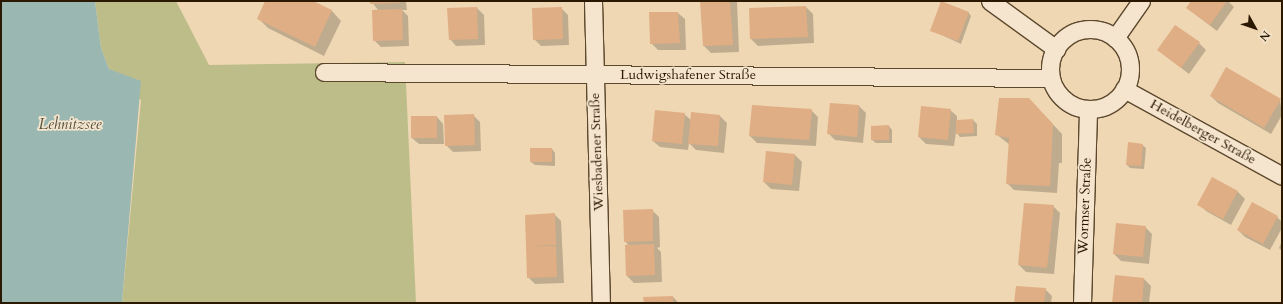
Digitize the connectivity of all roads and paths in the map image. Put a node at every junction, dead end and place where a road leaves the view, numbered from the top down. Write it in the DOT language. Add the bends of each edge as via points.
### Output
graph roads {
  1 [pos="593,1"];
  2 [pos="990,1"];
  3 [pos="1141,1"];
  4 [pos="1116,38"];
  5 [pos="1056,49"];
  6 [pos="324,72"];
  7 [pos="595,74"];
  8 [pos="1051,78"];
  9 [pos="1124,89"];
  10 [pos="1088,109"];
  11 [pos="1282,176"];
  12 [pos="601,303"];
  13 [pos="1082,303"];
  1 -- 7 [label="street, Wiesbadener Straße"];
  2 -- 5 [label="street"];
  3 -- 4 [label="street"];
  4 -- 5 [label="street" via="1101,30 1088,29 1070,35"];
  4 -- 9 [label="street" via="1129,57 1130,71"];
  5 -- 8 [label="street" via="1052,58"];
  6 -- 7 [label="street, Ludwigshafener Straße"];
  7 -- 8 [label="street, Ludwigshafener Straße"];
  7 -- 12 [label="street, Wiesbadener Straße"];
  8 -- 10 [label="street" via="1056,90 1065,100"];
  9 -- 10 [label="street" via="1111,103"];
  9 -- 11 [label="street, Heidelberger Straße"];
  10 -- 13 [label="street, Wormser Straße"];
}
